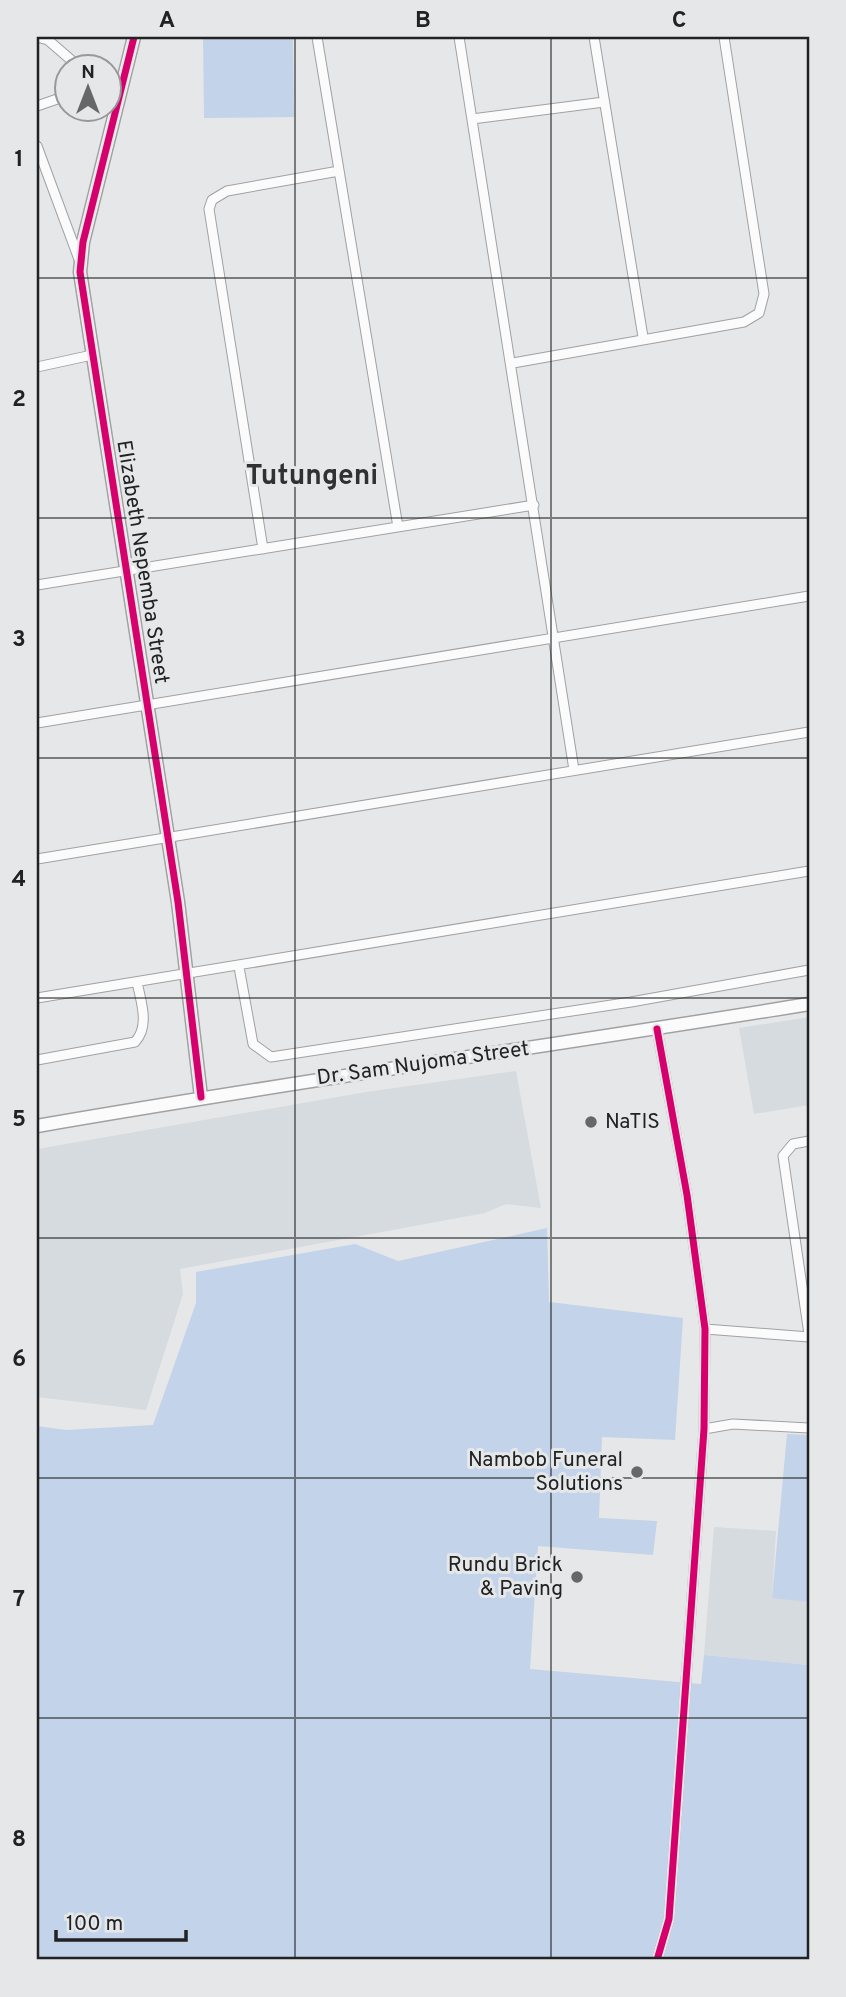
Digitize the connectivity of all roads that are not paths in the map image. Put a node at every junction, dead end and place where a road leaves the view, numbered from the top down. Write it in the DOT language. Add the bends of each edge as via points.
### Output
graph roads {
  1 [pos="37,37"];
  2 [pos="134,37"];
  3 [pos="317,37"];
  4 [pos="459,37"];
  5 [pos="594,37"];
  6 [pos="724,37"];
  7 [pos="62,52"];
  8 [pos="122,67"];
  9 [pos="604,102"];
  10 [pos="471,119"];
  11 [pos="108,122"];
  12 [pos="37,146"];
  13 [pos="339,170"];
  14 [pos="80,263"];
  15 [pos="643,337"];
  16 [pos="92,355"];
  17 [pos="513,363"];
  18 [pos="37,368"];
  19 [pos="534,505"];
  20 [pos="398,527"];
  21 [pos="263,549"];
  22 [pos="126,570"];
  23 [pos="37,584"];
  24 [pos="809,596"];
  25 [pos="553,638"];
  26 [pos="146,702"];
  27 [pos="37,723"];
  28 [pos="809,733"];
  29 [pos="574,770"];
  30 [pos="167,836"];
  31 [pos="37,859"];
  32 [pos="809,871"];
  33 [pos="239,967"];
  34 [pos="809,970"];
  35 [pos="187,975"];
  36 [pos="136,982"];
  37 [pos="37,998"];
  38 [pos="809,1004"];
  39 [pos="657,1029"];
  40 [pos="37,1060"];
  41 [pos="201,1097"];
  42 [pos="37,1126"];
  43 [pos="809,1141"];
  44 [pos="705,1329"];
  45 [pos="809,1336"];
  46 [pos="809,1428"];
  47 [pos="704,1429"];
  48 [pos="657,1960"];
  1 -- 7 [label="street"];
  2 -- 8 [label="street, Elizabeth Nepemba Street"];
  3 -- 13 [label="street"];
  4 -- 10 [label="street"];
  5 -- 9 [label="street"];
  6 -- 15 [label="street" via="763,305 744,322"];
  9 -- 10 [label="street"];
  9 -- 15 [label="street"];
  10 -- 17 [label="street"];
  11 -- 14 [label="street, Elizabeth Nepemba Street"];
  12 -- 14 [label="street"];
  13 -- 20 [label="street"];
  13 -- 21 [label="street" via="227,191 212,200 209,209"];
  14 -- 16 [label="street, Elizabeth Nepemba Street"];
  15 -- 17 [label="street"];
  16 -- 18 [label="street"];
  16 -- 22 [label="street, Elizabeth Nepemba Street"];
  17 -- 19 [label="street"];
  19 -- 20 [label="street"];
  19 -- 25 [label="street"];
  20 -- 21 [label="street"];
  21 -- 22 [label="street"];
  22 -- 23 [label="street"];
  22 -- 26 [label="street, Elizabeth Nepemba Street"];
  24 -- 25 [label="street"];
  25 -- 26 [label="street"];
  25 -- 29 [label="street"];
  26 -- 27 [label="street"];
  26 -- 30 [label="street, Elizabeth Nepemba Street"];
  28 -- 29 [label="street"];
  29 -- 30 [label="street"];
  30 -- 31 [label="street"];
  30 -- 35 [label="street, Elizabeth Nepemba Street"];
  32 -- 33 [label="street"];
  33 -- 34 [label="street" via="253,1044 271,1057"];
  33 -- 35 [label="street"];
  35 -- 36 [label="street"];
  35 -- 41 [label="street, Elizabeth Nepemba Street"];
  36 -- 37 [label="street"];
  36 -- 40 [label="street" via="143,1031 135,1042"];
  38 -- 39 [label="street, Dr. Sam Nujoma Street"];
  39 -- 41 [label="street, Dr. Sam Nujoma Street"];
  39 -- 44 [label="street"];
  41 -- 42 [label="street, Dr. Sam Nujoma Street"];
  43 -- 45 [label="street" via="793,1144 783,1156"];
  44 -- 45 [label="street"];
  44 -- 47 [label="street"];
  46 -- 47 [label="street" via="733,1424"];
  47 -- 48 [label="street" via="669,1919"];
}
